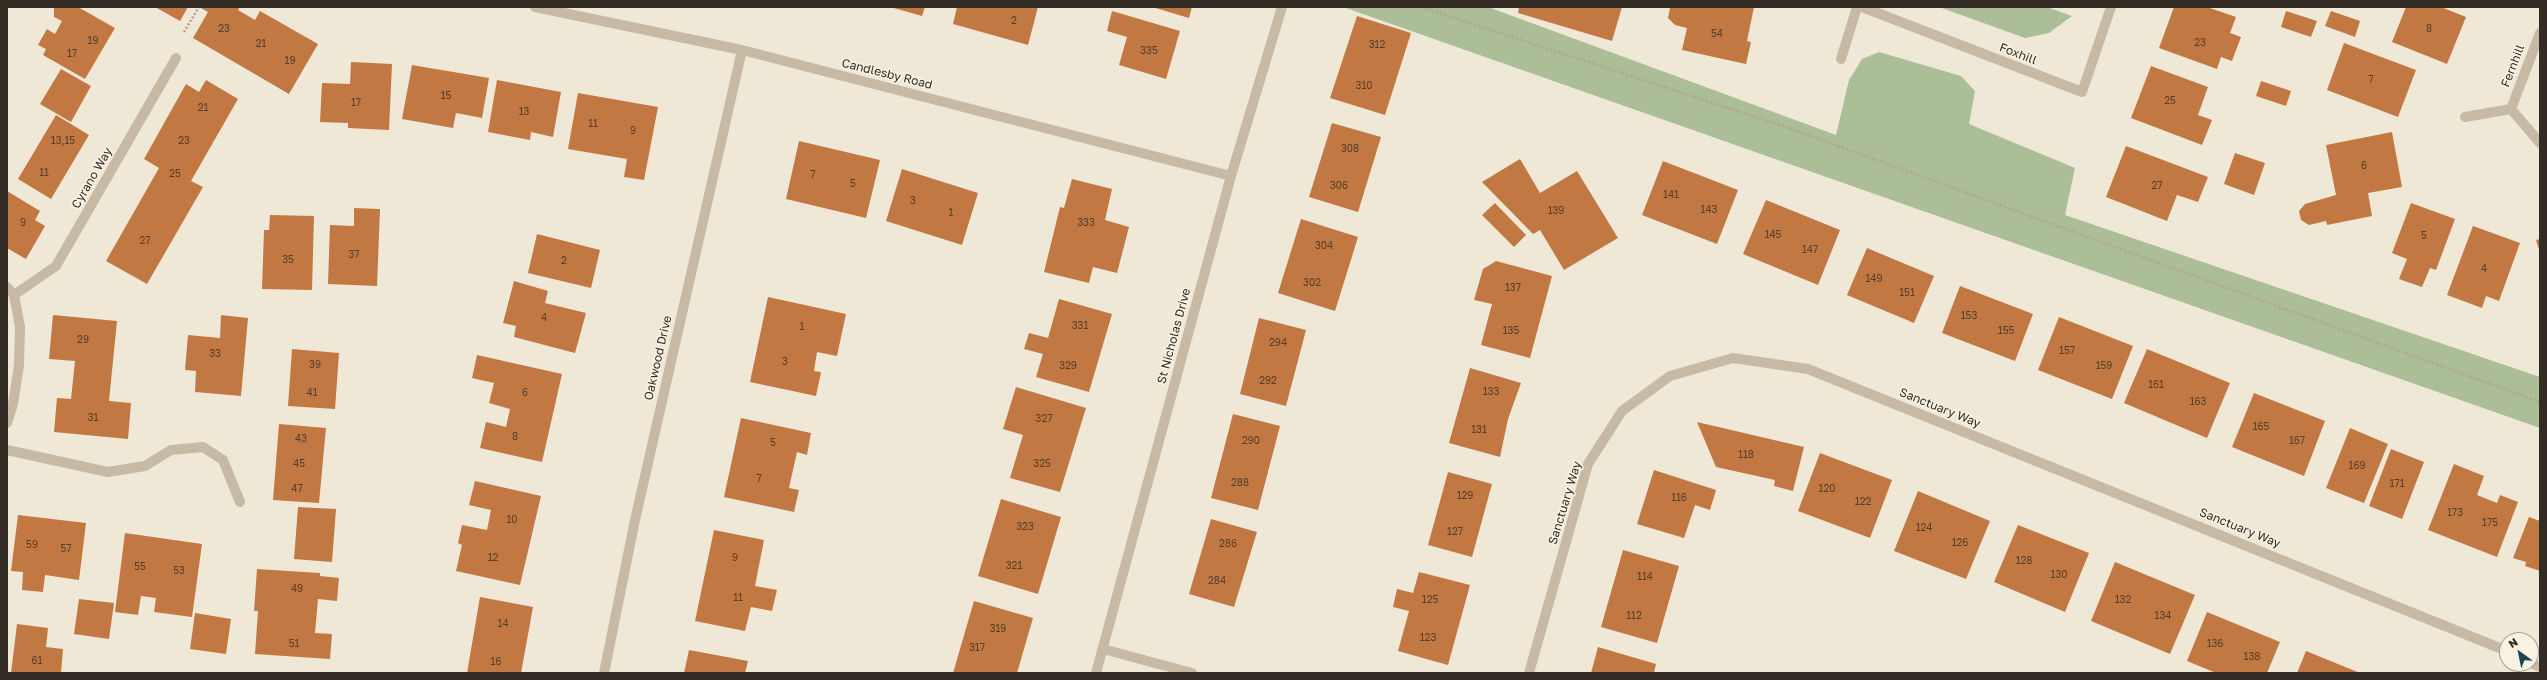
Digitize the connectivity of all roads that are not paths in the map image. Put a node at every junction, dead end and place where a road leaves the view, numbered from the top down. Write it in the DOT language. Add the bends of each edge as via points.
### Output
graph roads {
  1 [pos="535,7"];
  2 [pos="1282,7"];
  3 [pos="1857,7"];
  4 [pos="1862,7"];
  5 [pos="2111,7"];
  6 [pos="2540,33"];
  7 [pos="742,50"];
  8 [pos="176,58"];
  9 [pos="1841,59"];
  10 [pos="2511,109"];
  11 [pos="2465,117"];
  12 [pos="2540,143"];
  13 [pos="1231,176"];
  14 [pos="7,287"];
  15 [pos="14,295"];
  16 [pos="7,423"];
  17 [pos="7,450"];
  18 [pos="240,502"];
  19 [pos="2499,648"];
  20 [pos="1103,650"];
  21 [pos="604,673"];
  22 [pos="1096,673"];
  23 [pos="1192,673"];
  24 [pos="1530,673"];
  1 -- 7 [label="street, Candlesby Road"];
  2 -- 13 [label="street, St Nicholas Drive"];
  3 -- 9 [label="street"];
  4 -- 5 [label="street, Foxhill" via="2082,92"];
  6 -- 10 [label="street, Fernhill"];
  7 -- 13 [label="street, Candlesby Road"];
  7 -- 21 [label="street, Oakwood Drive" via="636,512"];
  8 -- 15 [label="street, Cyrano Way" via="56,266"];
  10 -- 11 [label="street"];
  10 -- 12 [label="street"];
  13 -- 20 [label="street, St Nicholas Drive"];
  14 -- 15 [label="street"];
  15 -- 16 [label="street" via="20,328 19,365 13,404"];
  17 -- 18 [label="street" via="108,472 145,466 171,450 203,447 223,460"];
  19 -- 24 [label="street, Sanctuary Way" via="1808,369 1733,358 1670,376 1622,411 1588,464"];
  20 -- 22 [label="street, St Nicholas Drive"];
  20 -- 23 [label="street"];
}
